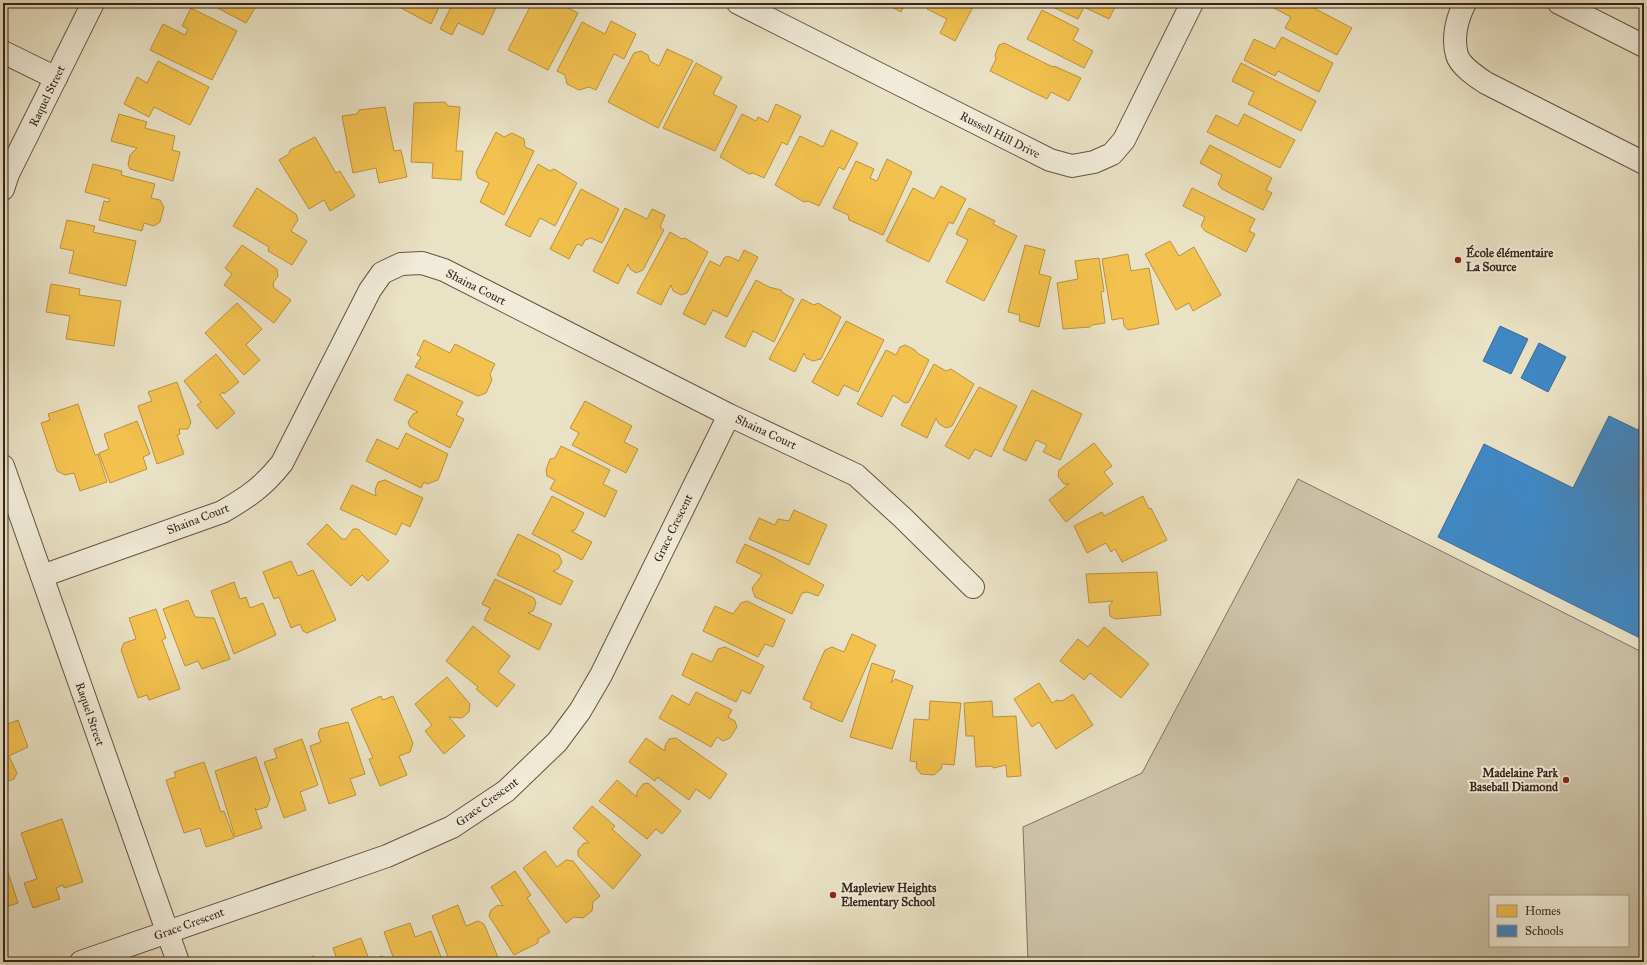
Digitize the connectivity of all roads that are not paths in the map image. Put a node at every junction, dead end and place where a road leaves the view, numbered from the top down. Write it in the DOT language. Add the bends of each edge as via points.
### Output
graph roads {
  1 [pos="93,3"];
  2 [pos="738,3"];
  3 [pos="1192,3"];
  4 [pos="1465,3"];
  5 [pos="1559,3"];
  6 [pos="1644,46"];
  7 [pos="3,52"];
  8 [pos="56,78"];
  9 [pos="1644,163"];
  10 [pos="3,189"];
  11 [pos="729,415"];
  12 [pos="3,466"];
  13 [pos="42,576"];
  14 [pos="973,587"];
  15 [pos="167,932"];
  16 [pos="81,962"];
  17 [pos="178,962"];
  1 -- 8 [label="street, Raquel Street"];
  2 -- 3 [label="street, Russell Hill Drive" via="1050,160 1072,166 1094,162 1112,154 1124,140"];
  4 -- 9 [label="street" via="1455,34 1457,56 1468,71 1486,83"];
  5 -- 6 [label="street"];
  7 -- 8 [label="street"];
  8 -- 10 [label="street, Raquel Street"];
  11 -- 13 [label="street, Shaina Court" via="444,270 422,262 401,264 382,274 370,290 293,444 269,480 248,497 222,512"];
  11 -- 14 [label="street, Shaina Court" via="856,475"];
  11 -- 15 [label="street, Grace Crescent" via="601,675 580,711 557,742 530,769 506,791 479,810 452,827 422,841 387,856"];
  12 -- 13 [label="street, Raquel Street"];
  13 -- 15 [label="street, Raquel Street"];
  15 -- 16 [label="street, Grace Crescent"];
  15 -- 17 [label="street, Raquel Street"];
}
